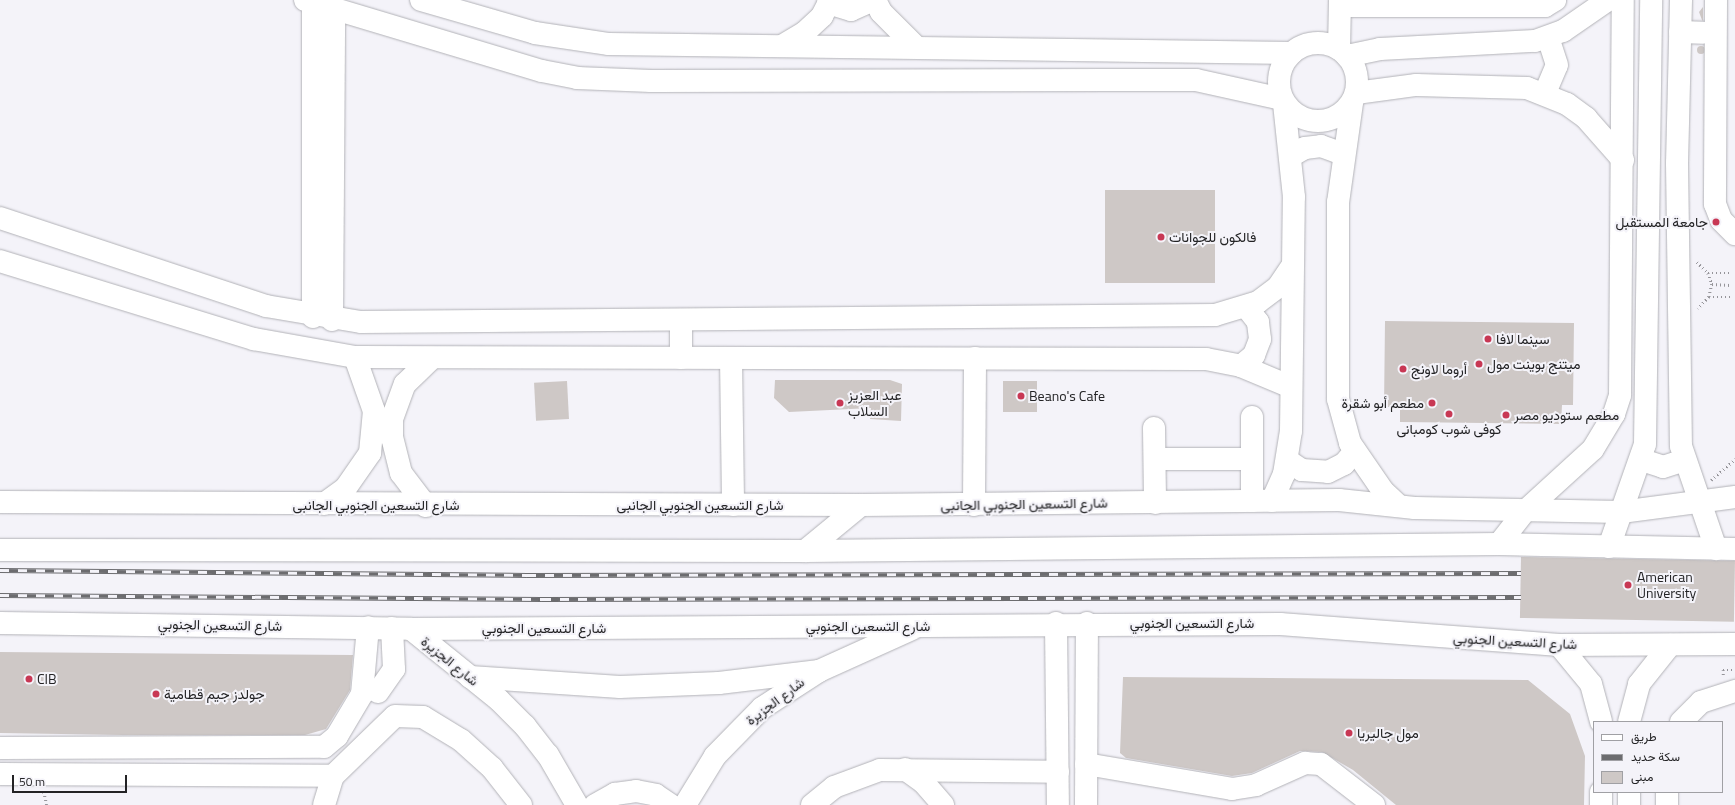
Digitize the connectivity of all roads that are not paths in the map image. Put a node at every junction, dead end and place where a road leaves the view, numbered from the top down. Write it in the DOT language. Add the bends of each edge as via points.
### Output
graph roads {
  1 [pos="874,0"];
  2 [pos="1555,0"];
  3 [pos="1608,0"];
  4 [pos="1623,0"];
  5 [pos="1651,0"];
  6 [pos="1681,0"];
  7 [pos="1716,0"];
  8 [pos="309,1"];
  9 [pos="423,1"];
  10 [pos="829,2"];
  11 [pos="1340,3"];
  12 [pos="334,9"];
  13 [pos="1680,32"];
  14 [pos="413,33"];
  15 [pos="1710,33"];
  16 [pos="1548,37"];
  17 [pos="782,46"];
  18 [pos="916,48"];
  19 [pos="1343,52"];
  20 [pos="1292,53"];
  21 [pos="1545,93"];
  22 [pos="1354,98"];
  23 [pos="1283,101"];
  24 [pos="1343,154"];
  25 [pos="1291,156"];
  26 [pos="1623,160"];
  27 [pos="0,218"];
  28 [pos="1735,234"];
  29 [pos="0,260"];
  30 [pos="1292,266"];
  31 [pos="266,306"];
  32 [pos="1247,308"];
  33 [pos="323,318"];
  34 [pos="682,320"];
  35 [pos="254,339"];
  36 [pos="355,357"];
  37 [pos="432,358"];
  38 [pos="681,358"];
  39 [pos="731,358"];
  40 [pos="975,358"];
  41 [pos="1241,366"];
  42 [pos="1291,387"];
  43 [pos="1252,417"];
  44 [pos="1154,428"];
  45 [pos="1355,451"];
  46 [pos="1155,458"];
  47 [pos="1252,459"];
  48 [pos="1287,460"];
  49 [pos="1642,460"];
  50 [pos="1684,460"];
  51 [pos="1735,497"];
  52 [pos="1262,501"];
  53 [pos="0,502"];
  54 [pos="1155,503"];
  55 [pos="1701,503"];
  56 [pos="324,504"];
  57 [pos="733,505"];
  58 [pos="861,505"];
  59 [pos="974,505"];
  60 [pos="426,506"];
  61 [pos="1399,506"];
  62 [pos="1524,512"];
  63 [pos="1621,512"];
  64 [pos="1499,544"];
  65 [pos="1610,548"];
  66 [pos="1726,549"];
  67 [pos="0,550"];
  68 [pos="805,551"];
  69 [pos="0,623"];
  70 [pos="1056,623"];
  71 [pos="1087,623"];
  72 [pos="919,626"];
  73 [pos="368,627"];
  74 [pos="402,628"];
  75 [pos="1735,644"];
  76 [pos="1559,645"];
  77 [pos="1670,645"];
  78 [pos="818,671"];
  79 [pos="470,677"];
  80 [pos="1735,691"];
  81 [pos="378,692"];
  82 [pos="1630,717"];
  83 [pos="1600,719"];
  84 [pos="1682,721"];
  85 [pos="1058,725"];
  86 [pos="1087,725"];
  87 [pos="0,748"];
  88 [pos="1086,764"];
  89 [pos="904,769"];
  90 [pos="1058,772"];
  91 [pos="0,774"];
  92 [pos="333,776"];
  93 [pos="1601,793"];
  94 [pos="1629,793"];
  95 [pos="1667,793"];
  96 [pos="324,805"];
  97 [pos="521,805"];
  98 [pos="577,805"];
  99 [pos="595,805"];
  100 [pos="671,805"];
  101 [pos="685,805"];
  102 [pos="812,805"];
  103 [pos="943,805"];
  104 [pos="1058,805"];
  105 [pos="1086,805"];
  106 [pos="1374,805"];
  107 [pos="1601,805"];
  108 [pos="1629,805"];
  109 [pos="1667,805"];
  1 -- 10 [label="street" via="851,10"];
  1 -- 18 [label="street" via="881,12"];
  2 -- 11 [label="street" via="1544,6"];
  3 -- 16 [label="street" via="1578,22"];
  4 -- 26 [label="street"];
  5 -- 49 [label="street" via="1648,397"];
  6 -- 13 [label="street"];
  7 -- 15 [label="street"];
  8 -- 12 [label="street"];
  8 -- 33 [label="street"];
  9 -- 14 [label="street"];
  9 -- 17 [label="street" via="499,25 572,40 646,46"];
  10 -- 17 [label="street" via="804,34"];
  11 -- 19 [label="street"];
  12 -- 14 [label="street"];
  12 -- 33 [label="street"];
  13 -- 15 [label="street"];
  13 -- 50 [label="street" via="1677,163"];
  14 -- 23 [label="street" via="542,71 613,80 1196,80"];
  15 -- 28 [label="street" via="1715,204 1721,220"];
  16 -- 19 [label="street" via="1521,43"];
  16 -- 21 [label="street" via="1557,65"];
  17 -- 18 [label="street"];
  18 -- 20 [label="street"];
  19 -- 20 [label="street" via="1310,44"];
  19 -- 22 [label="street" via="1356,74"];
  20 -- 23 [label="street" via="1280,69"];
  21 -- 22 [label="street" via="1508,85 1416,85"];
  21 -- 26 [label="street" via="1586,118"];
  22 -- 23 [label="street" via="1337,117 1317,122 1298,117"];
  22 -- 24 [label="street"];
  23 -- 25 [label="street"];
  24 -- 25 [label="street" via="1321,146 1305,148"];
  24 -- 45 [label="street" via="1338,202 1338,399 1342,421"];
  25 -- 30 [label="street"];
  26 -- 62 [label="street" via="1620,395 1614,414 1593,449"];
  27 -- 31 [label="street"];
  29 -- 35 [label="street"];
  30 -- 32 [label="street" via="1273,291"];
  30 -- 42 [label="street"];
  31 -- 33 [label="street"];
  31 -- 35 [label="street"];
  32 -- 34 [label="street" via="1215,315"];
  32 -- 41 [label="street" via="1258,322 1260,339 1254,355"];
  33 -- 34 [label="street" via="389,323"];
  34 -- 38 [label="street"];
  35 -- 36 [label="street"];
  36 -- 37 [label="street"];
  36 -- 56 [label="street" via="374,411 370,453 345,489"];
  37 -- 38 [label="street"];
  37 -- 60 [label="street" via="405,384 392,419 392,438 401,473"];
  38 -- 39 [label="street"];
  39 -- 40 [label="street"];
  39 -- 57 [label="street"];
  40 -- 41 [label="street" via="1206,359"];
  40 -- 59 [label="street"];
  41 -- 42 [label="street"];
  42 -- 48 [label="street"];
  43 -- 47 [label="street"];
  44 -- 46 [label="street"];
  45 -- 48 [label="street" via="1344,464 1328,472 1302,470"];
  45 -- 61 [label="street" via="1383,491"];
  46 -- 47 [label="street"];
  46 -- 54 [label="street"];
  47 -- 52 [label="street"];
  48 -- 52 [label="street"];
  49 -- 50 [label="street" via="1663,467"];
  49 -- 63 [label="street"];
  50 -- 55 [label="street"];
  51 -- 55 [label="street, شارع التسعين الجنوبي الجانبى"];
  52 -- 54 [label="street, شارع التسعين الجنوبي الجانبى"];
  52 -- 61 [label="street, شارع التسعين الجنوبي الجانبى" via="1345,500"];
  53 -- 56 [label="street, شارع التسعين الجنوبي الجانبى"];
  54 -- 59 [label="street, شارع التسعين الجنوبي الجانبى"];
  55 -- 63 [label="street, شارع التسعين الجنوبي الجانبى"];
  55 -- 66 [label="street"];
  56 -- 60 [label="street, شارع التسعين الجنوبي الجانبى"];
  57 -- 58 [label="street, شارع التسعين الجنوبي الجانبى"];
  57 -- 60 [label="street, شارع التسعين الجنوبي الجانبى"];
  58 -- 59 [label="street, شارع التسعين الجنوبي الجانبى"];
  58 -- 68 [label="street"];
  61 -- 62 [label="street, شارع التسعين الجنوبي الجانبى"];
  62 -- 63 [label="street, شارع التسعين الجنوبي الجانبى"];
  62 -- 64 [label="street"];
  63 -- 65 [label="street"];
  64 -- 65 [label="street"];
  64 -- 68 [label="street"];
  65 -- 66 [label="street"];
  67 -- 68 [label="street"];
  69 -- 73 [label="street, شارع التسعين الجنوبي"];
  70 -- 71 [label="street, شارع التسعين الجنوبي"];
  70 -- 72 [label="street, شارع التسعين الجنوبي"];
  70 -- 85 [label="street"];
  71 -- 76 [label="street, شارع التسعين الجنوبي" via="1295,625"];
  71 -- 86 [label="street"];
  72 -- 74 [label="street, شارع التسعين الجنوبي"];
  72 -- 78 [label="street, شارع الجزيرة"];
  73 -- 74 [label="street, شارع التسعين الجنوبي"];
  73 -- 87 [label="street" via="362,694 337,736 324,747"];
  74 -- 79 [label="street, شارع الجزيرة"];
  74 -- 81 [label="street" via="394,669 389,681"];
  75 -- 77 [label="street, شارع التسعين الجنوبي"];
  76 -- 77 [label="street, شارع التسعين الجنوبي"];
  76 -- 83 [label="street" via="1591,684"];
  77 -- 82 [label="street" via="1639,684"];
  78 -- 79 [label="street" via="719,683 620,687"];
  78 -- 101 [label="street, شارع الجزيرة" via="789,687 737,730 715,756"];
  79 -- 98 [label="street, شارع الجزيرة" via="525,726 548,755"];
  80 -- 84 [label="street" via="1701,702"];
  82 -- 83 [label="street" via="1613,710"];
  85 -- 86 [label="street"];
  85 -- 90 [label="street"];
  86 -- 88 [label="street"];
  88 -- 105 [label="street"];
  88 -- 106 [label="street" via="1232,789 1256,785 1305,763 1321,764"];
  89 -- 90 [label="street"];
  89 -- 102 [label="street" via="856,776 834,787"];
  89 -- 103 [label="street" via="924,783"];
  90 -- 104 [label="street"];
  91 -- 92 [label="street"];
  92 -- 96 [label="street"];
  92 -- 97 [label="street" via="395,716 423,718 466,744 492,768"];
  93 -- 107 [label="street"];
  94 -- 108 [label="street"];
  95 -- 109 [label="street"];
  99 -- 100 [label="street" via="615,794 636,791 656,795"];
}
